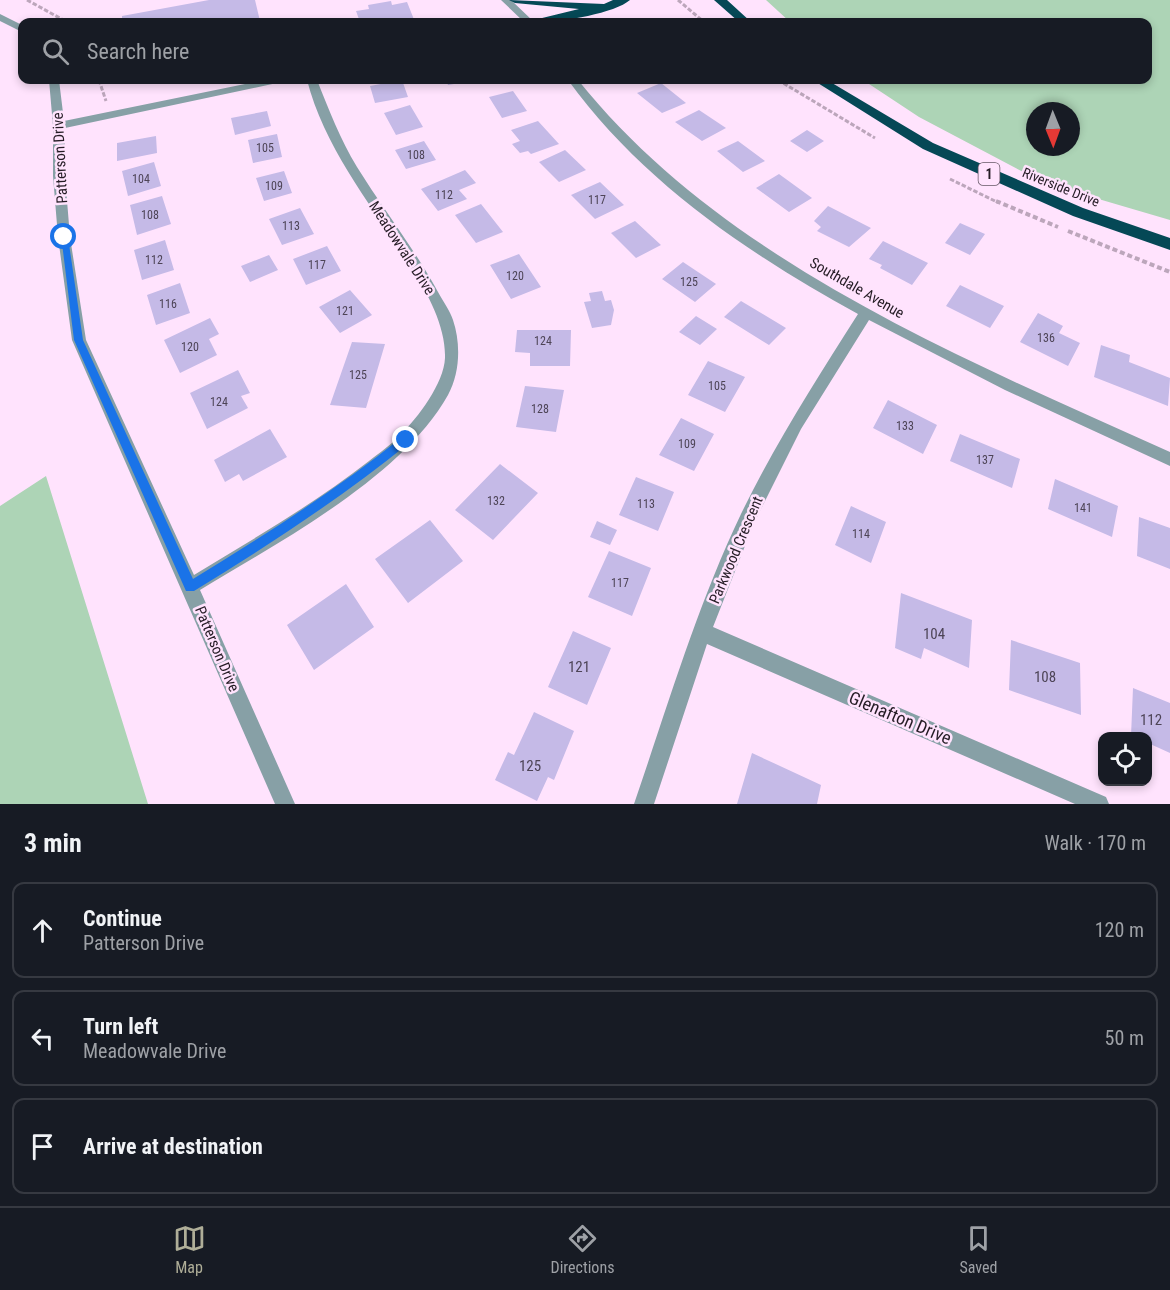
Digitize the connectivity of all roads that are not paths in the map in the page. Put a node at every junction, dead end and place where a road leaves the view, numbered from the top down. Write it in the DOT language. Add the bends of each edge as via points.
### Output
graph roads {
  1 [pos="506,0"];
  2 [pos="515,0"];
  3 [pos="624,0"];
  4 [pos="720,0"];
  5 [pos="605,7"];
  6 [pos="0,17"];
  7 [pos="525,18"];
  8 [pos="556,18"];
  9 [pos="741,18"];
  10 [pos="18,27"];
  11 [pos="54,84"];
  12 [pos="258,84"];
  13 [pos="314,84"];
  14 [pos="577,84"];
  15 [pos="826,84"];
  16 [pos="59,126"];
  17 [pos="1170,244"];
  18 [pos="866,314"];
  19 [pos="1170,459"];
  20 [pos="190,587"];
  21 [pos="702,632"];
  22 [pos="285,804"];
  23 [pos="644,804"];
  24 [pos="1099,804"];
  1 -- 7 [label="street"];
  2 -- 5 [label="highway"];
  3 -- 5 [label="highway"];
  4 -- 9 [label="highway"];
  5 -- 8 [label="highway"];
  6 -- 10 [label="street"];
  11 -- 16 [label="street, Patterson Drive"];
  12 -- 16 [label="street"];
  13 -- 20 [label="street, Meadowvale Drive" via="334,138 419,269 446,320 452,358 442,392 406,440 327,500"];
  14 -- 18 [label="street, Southdale Avenue" via="639,154 686,194 792,269"];
  15 -- 17 [label="highway, Riverside Drive / 1" via="928,146 1078,212"];
  16 -- 20 [label="street, Patterson Drive" via="64,237 78,340"];
  18 -- 19 [label="street, Southdale Avenue" via="1011,387"];
  18 -- 21 [label="street, Parkwood Crescent" via="796,424 747,520"];
  20 -- 22 [label="street, Patterson Drive"];
  21 -- 23 [label="street, Parkwood Crescent"];
  21 -- 24 [label="street, Glenafton Drive"];
}
